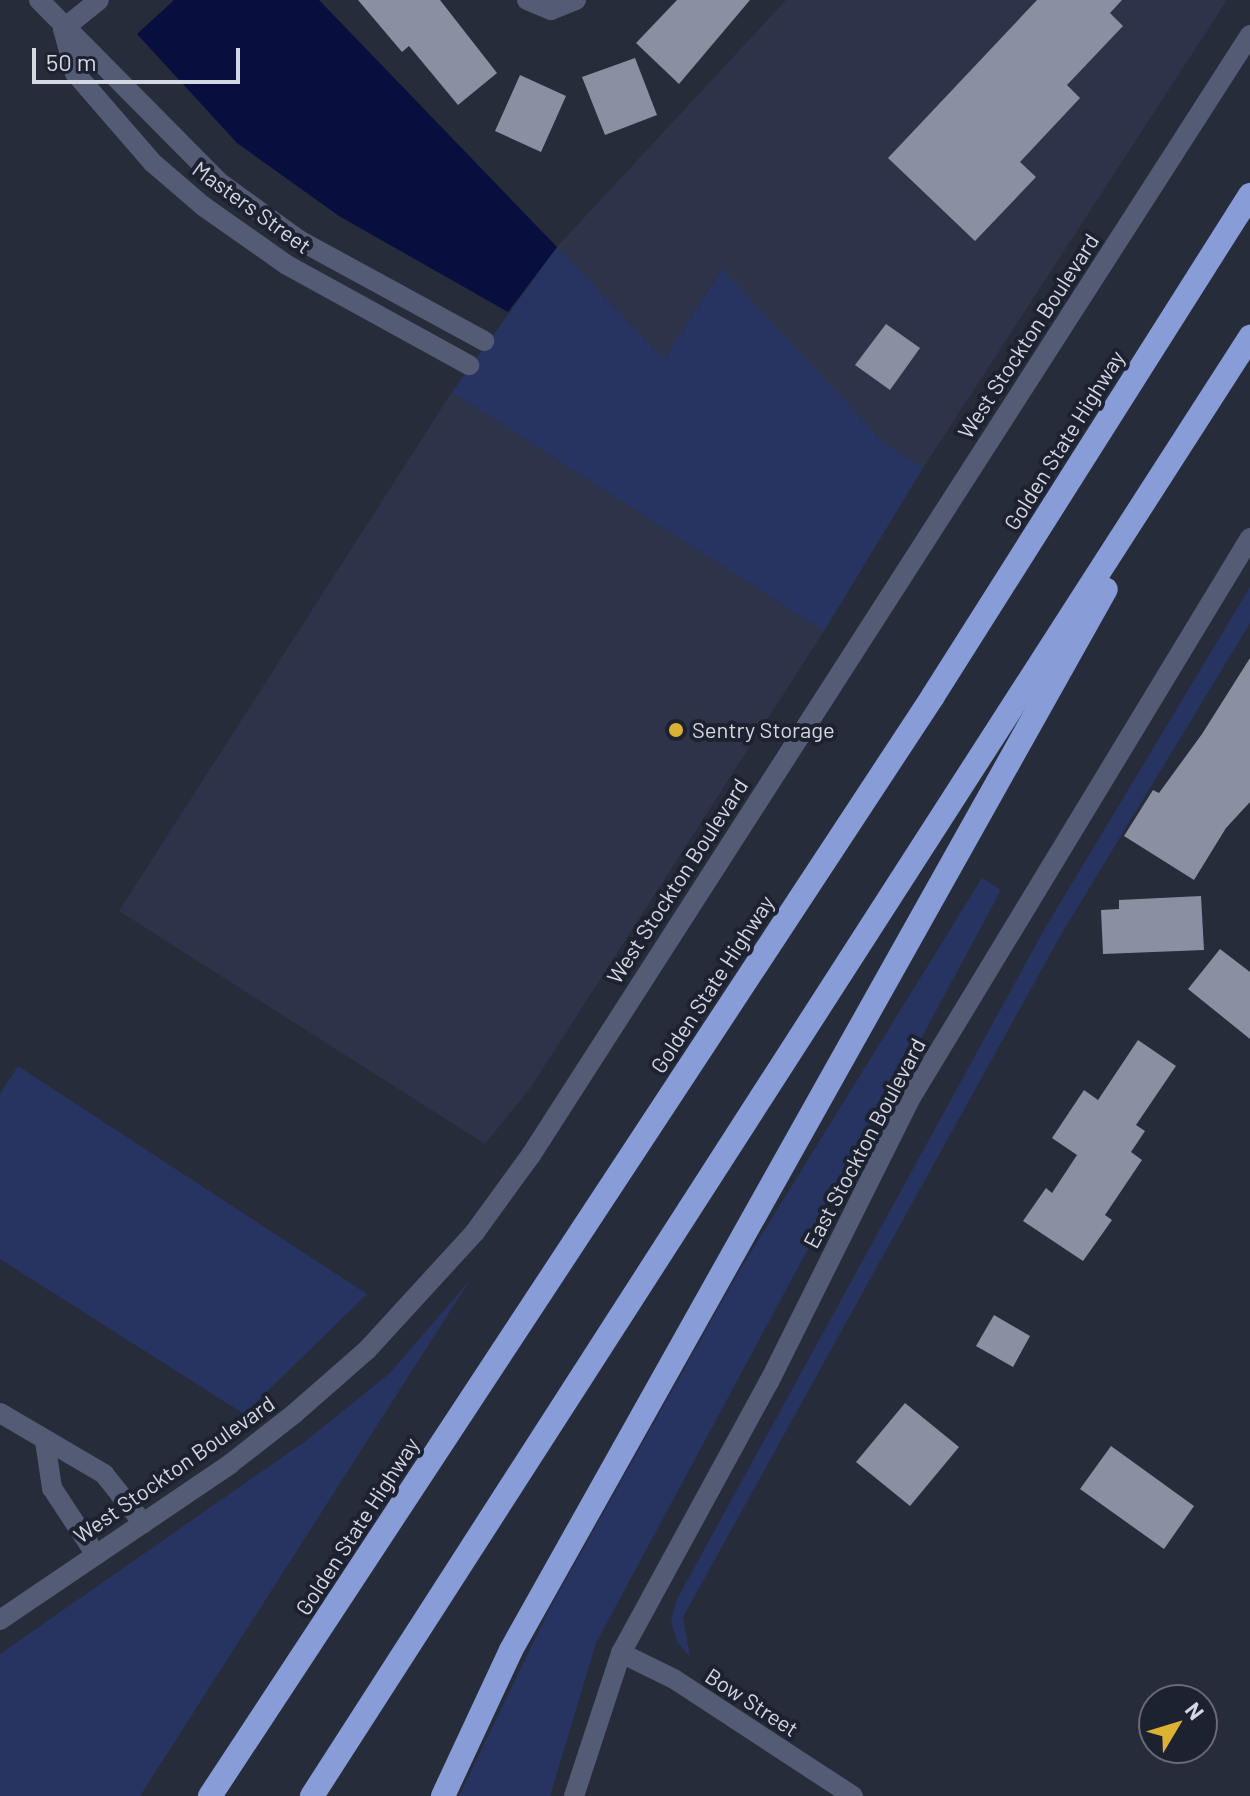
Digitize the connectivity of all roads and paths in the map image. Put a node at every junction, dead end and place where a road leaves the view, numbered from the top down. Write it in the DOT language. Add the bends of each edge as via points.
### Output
graph roads {
  1 [pos="39,0"];
  2 [pos="99,0"];
  3 [pos="527,0"];
  4 [pos="576,0"];
  5 [pos="63,29"];
  6 [pos="1250,35"];
  7 [pos="219,182"];
  8 [pos="1250,195"];
  9 [pos="203,206"];
  10 [pos="253,208"];
  11 [pos="237,232"];
  12 [pos="1250,337"];
  13 [pos="484,341"];
  14 [pos="469,365"];
  15 [pos="1222,382"];
  16 [pos="1250,538"];
  17 [pos="0,1413"];
  18 [pos="45,1441"];
  19 [pos="143,1523"];
  20 [pos="96,1555"];
  21 [pos="0,1620"];
  22 [pos="621,1653"];
  23 [pos="210,1796"];
  24 [pos="312,1796"];
  25 [pos="443,1796"];
  26 [pos="574,1796"];
  27 [pos="853,1796"];
  1 -- 5 [label="street, Masters Street"];
  2 -- 5 [label="street"];
  3 -- 4 [label="street" via="551,10"];
  5 -- 7 [label="street, Masters Street" via="100,57 178,147"];
  5 -- 9 [label="street, Masters Street" via="75,73 153,163"];
  6 -- 19 [label="street, West Stockton Boulevard" via="531,1155 484,1219 367,1350 230,1464"];
  7 -- 9 [label="street"];
  7 -- 10 [label="street, Masters Street"];
  8 -- 23 [label="highway, Golden State Highway" via="933,696"];
  9 -- 11 [label="street, Masters Street"];
  10 -- 11 [label="street"];
  10 -- 13 [label="street, Masters Street" via="358,274"];
  11 -- 14 [label="street, Masters Street" via="346,300"];
  12 -- 15 [label="highway"];
  15 -- 24 [label="highway"];
  15 -- 25 [label="highway" via="511,1650"];
  16 -- 22 [label="street, East Stockton Boulevard" via="910,1099 769,1382"];
  17 -- 18 [label="street"];
  18 -- 19 [label="street" via="104,1474"];
  18 -- 20 [label="street" via="52,1488"];
  19 -- 20 [label="street, West Stockton Boulevard"];
  20 -- 21 [label="street, West Stockton Boulevard"];
  22 -- 26 [label="street, East Stockton Boulevard"];
  22 -- 27 [label="street, Bow Street" via="674,1679"];
}
